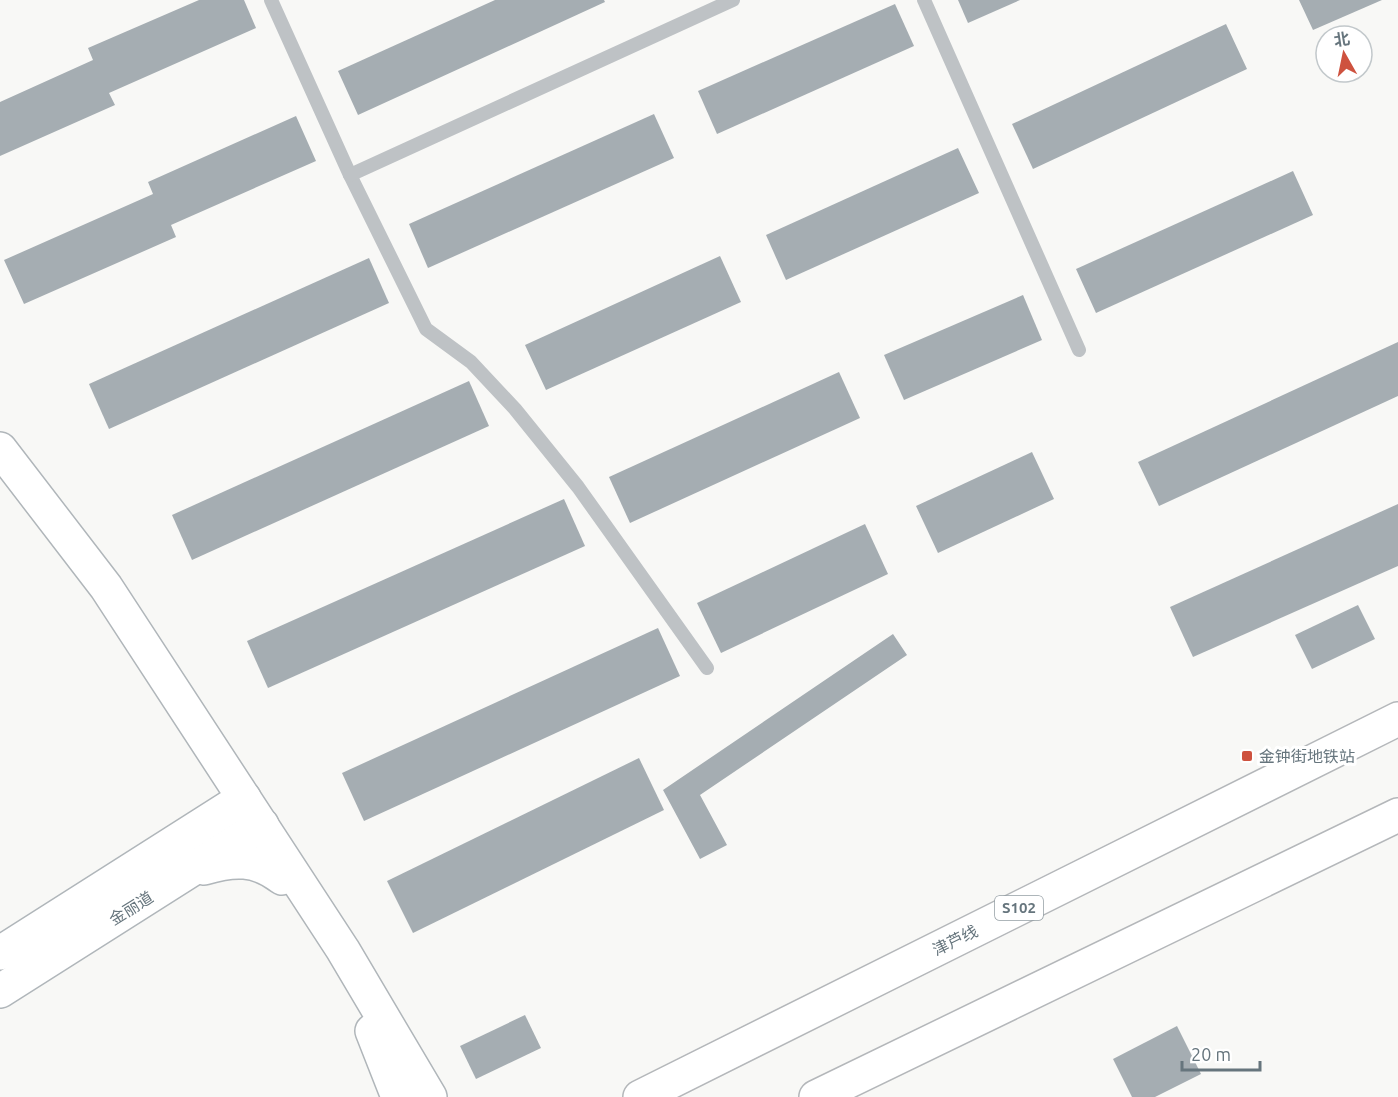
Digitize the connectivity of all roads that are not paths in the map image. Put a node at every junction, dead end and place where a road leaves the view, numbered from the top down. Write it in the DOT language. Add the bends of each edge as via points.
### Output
graph roads {
  1 [pos="271,0"];
  2 [pos="733,0"];
  3 [pos="924,0"];
  4 [pos="350,175"];
  5 [pos="1079,350"];
  6 [pos="0,449"];
  7 [pos="0,473"];
  8 [pos="707,668"];
  9 [pos="1398,719"];
  10 [pos="1398,815"];
  11 [pos="250,820"];
  12 [pos="286,873"];
  13 [pos="185,874"];
  14 [pos="0,952"];
  15 [pos="0,991"];
  16 [pos="398,1097"];
  17 [pos="430,1097"];
  18 [pos="640,1097"];
  19 [pos="816,1097"];
  1 -- 4 [label="lane"];
  2 -- 4 [label="lane"];
  3 -- 5 [label="lane"];
  4 -- 8 [label="lane" via="426,329 471,362 515,408 578,487"];
  6 -- 11 [label="main road" via="106,587"];
  7 -- 11 [label="main road" via="87,587"];
  9 -- 18 [label="main road, 津芦线 / S102"];
  10 -- 19 [label="main road"];
  11 -- 12 [label="main road"];
  11 -- 13 [label="main road, 金丽道"];
  11 -- 14 [label="main road, 金丽道" via="234,828 182,838"];
  12 -- 13 [label="main road" via="240,861"];
  12 -- 16 [label="main road" via="365,1014"];
  12 -- 17 [label="main road" via="342,950"];
  13 -- 15 [label="main road, 金丽道"];
}
